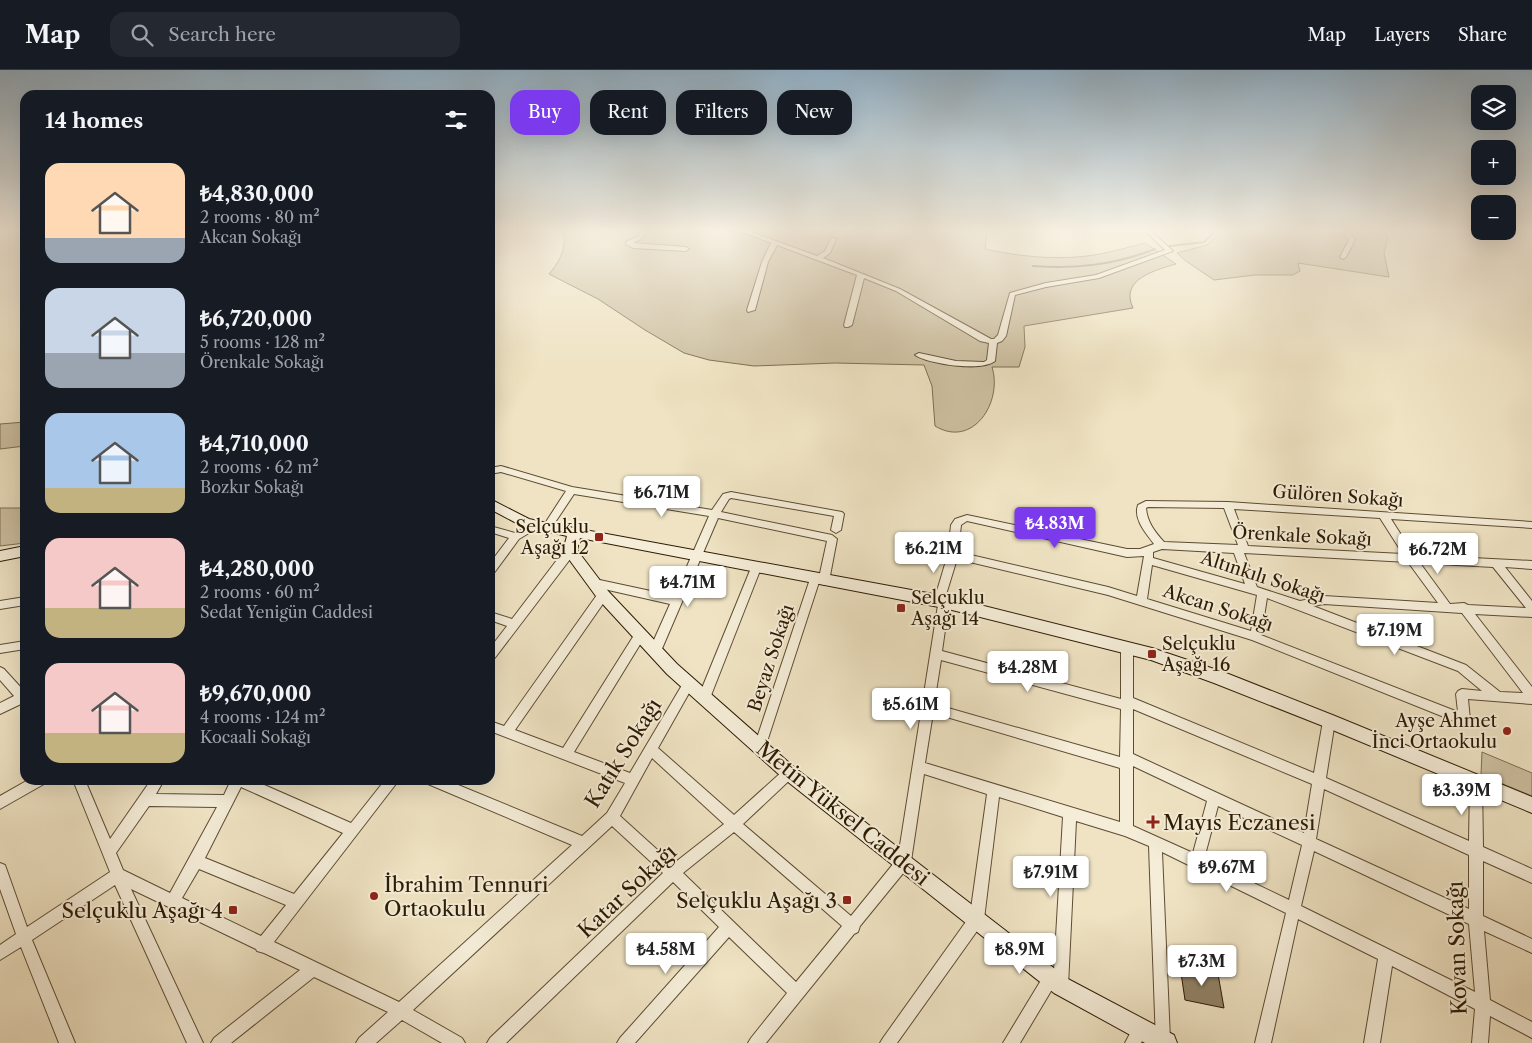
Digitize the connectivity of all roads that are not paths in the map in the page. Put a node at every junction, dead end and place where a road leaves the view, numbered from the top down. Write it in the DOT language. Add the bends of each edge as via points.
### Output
graph roads {
  1 [pos="760,276"];
  2 [pos="860,276"];
  3 [pos="867,276"];
  4 [pos="1099,276"];
  5 [pos="750,310"];
  6 [pos="848,325"];
  7 [pos="993,342"];
  8 [pos="919,355"];
  9 [pos="495,471"];
  10 [pos="572,490"];
  11 [pos="1228,505"];
  12 [pos="495,506"];
  13 [pos="715,514"];
  14 [pos="1383,515"];
  15 [pos="1532,525"];
  16 [pos="542,527"];
  17 [pos="495,532"];
  18 [pos="574,533"];
  19 [pos="834,534"];
  20 [pos="516,538"];
  21 [pos="1161,545"];
  22 [pos="1241,549"];
  23 [pos="570,551"];
  24 [pos="20,552"];
  25 [pos="953,554"];
  26 [pos="1149,555"];
  27 [pos="0,556"];
  28 [pos="698,556"];
  29 [pos="1410,558"];
  30 [pos="1496,563"];
  31 [pos="495,564"];
  32 [pos="1532,565"];
  33 [pos="756,568"];
  34 [pos="819,580"];
  35 [pos="599,589"];
  36 [pos="1252,589"];
  37 [pos="1263,593"];
  38 [pos="678,601"];
  39 [pos="941,602"];
  40 [pos="1141,602"];
  41 [pos="20,603"];
  42 [pos="0,605"];
  43 [pos="1298,605"];
  44 [pos="1446,606"];
  45 [pos="1464,607"];
  46 [pos="1532,611"];
  47 [pos="495,618"];
  48 [pos="514,624"];
  49 [pos="640,635"];
  50 [pos="1255,637"];
  51 [pos="20,646"];
  52 [pos="1127,647"];
  53 [pos="0,649"];
  54 [pos="495,649"];
  55 [pos="655,651"];
  56 [pos="936,654"];
  57 [pos="0,672"];
  58 [pos="689,683"];
  59 [pos="20,694"];
  60 [pos="1498,696"];
  61 [pos="704,698"];
  62 [pos="1532,698"];
  63 [pos="20,700"];
  64 [pos="1127,703"];
  65 [pos="928,707"];
  66 [pos="0,709"];
  67 [pos="1329,721"];
  68 [pos="495,728"];
  69 [pos="507,732"];
  70 [pos="760,747"];
  71 [pos="651,749"];
  72 [pos="566,754"];
  73 [pos="1126,760"];
  74 [pos="919,767"];
  75 [pos="789,773"];
  76 [pos="633,780"];
  77 [pos="1319,781"];
  78 [pos="1476,782"];
  79 [pos="31,785"];
  80 [pos="84,785"];
  81 [pos="155,785"];
  82 [pos="236,785"];
  83 [pos="250,785"];
  84 [pos="389,785"];
  85 [pos="444,785"];
  86 [pos="994,790"];
  87 [pos="1214,797"];
  88 [pos="146,800"];
  89 [pos="226,801"];
  90 [pos="0,803"];
  91 [pos="1532,805"];
  92 [pos="1070,813"];
  93 [pos="612,817"];
  94 [pos="734,824"];
  95 [pos="1126,830"];
  96 [pos="353,831"];
  97 [pos="1155,842"];
  98 [pos="1310,842"];
  99 [pos="583,843"];
  100 [pos="110,850"];
  101 [pos="1475,850"];
  102 [pos="196,861"];
  103 [pos="904,862"];
  104 [pos="1197,862"];
  105 [pos="0,870"];
  106 [pos="673,873"];
  107 [pos="118,875"];
  108 [pos="1532,876"];
  109 [pos="172,902"];
  110 [pos="296,902"];
  111 [pos="1294,910"];
  112 [pos="977,919"];
  113 [pos="1476,920"];
  114 [pos="853,927"];
  115 [pos="728,928"];
  116 [pos="24,937"];
  117 [pos="262,946"];
  118 [pos="1532,946"];
  119 [pos="0,953"];
  120 [pos="1386,955"];
  121 [pos="313,969"];
  122 [pos="1056,981"];
  123 [pos="797,993"];
  124 [pos="1483,1005"];
  125 [pos="401,1011"];
  126 [pos="1532,1030"];
  127 [pos="1137,1036"];
  128 [pos="1164,1042"];
  129 [pos="67,1043"];
  130 [pos="194,1043"];
  131 [pos="219,1043"];
  132 [pos="364,1043"];
  133 [pos="457,1043"];
  134 [pos="495,1043"];
  135 [pos="625,1043"];
  136 [pos="756,1043"];
  137 [pos="888,1043"];
  138 [pos="1011,1043"];
  139 [pos="1263,1043"];
  140 [pos="1372,1043"];
  141 [pos="1480,1043"];
  1 -- 5 [label="street"];
  2 -- 6 [label="street"];
  3 -- 7 [label="street" via="898,290 983,340"];
  4 -- 7 [label="street" via="1012,294 1004,334"];
  7 -- 8 [label="street" via="991,361 987,364"];
  9 -- 10 [label="street" via="501,469"];
  10 -- 13 [label="street"];
  10 -- 16 [label="street"];
  11 -- 14 [label="street, Gülören Sokağı"];
  11 -- 21 [label="street, Gülören Sokağı" via="1143,505 1140,510 1142,518"];
  11 -- 22 [label="street"];
  12 -- 16 [label="street" via="524,522"];
  13 -- 19 [label="street"];
  13 -- 19 [label="street" via="725,497 731,495 839,514"];
  13 -- 28 [label="street"];
  14 -- 15 [label="street, Gülören Sokağı"];
  14 -- 29 [label="street"];
  16 -- 18 [label="street"];
  16 -- 20 [label="street"];
  17 -- 20 [label="street"];
  18 -- 23 [label="street"];
  18 -- 28 [label="street"];
  19 -- 34 [label="street, Beyaz Sokağı"];
  20 -- 31 [label="street"];
  21 -- 22 [label="street, Örenkale Sokağı"];
  21 -- 26 [label="street"];
  22 -- 29 [label="street, Örenkale Sokağı"];
  22 -- 36 [label="street"];
  23 -- 35 [label="street, Metin Yüksel Caddesi"];
  23 -- 48 [label="street"];
  24 -- 27 [label="street"];
  25 -- 26 [label="street" via="956,524 967,518"];
  25 -- 39 [label="street"];
  25 -- 40 [label="street, Akcan Sokağı"];
  26 -- 36 [label="street, Altınkılı Sokağı"];
  26 -- 40 [label="street"];
  28 -- 33 [label="street"];
  28 -- 38 [label="street"];
  29 -- 30 [label="street, Örenkale Sokağı"];
  29 -- 44 [label="street"];
  30 -- 32 [label="street, Örenkale Sokağı"];
  30 -- 46 [label="street"];
  33 -- 34 [label="street"];
  33 -- 61 [label="street"];
  34 -- 39 [label="street"];
  34 -- 70 [label="street, Beyaz Sokağı"];
  35 -- 38 [label="street"];
  35 -- 49 [label="street, Metin Yüksel Caddesi"];
  35 -- 69 [label="street"];
  36 -- 37 [label="street, Altınkılı Sokağı"];
  37 -- 43 [label="street, Altınkılı Sokağı"];
  37 -- 50 [label="street"];
  38 -- 55 [label="street"];
  39 -- 52 [label="street"];
  39 -- 56 [label="street"];
  40 -- 50 [label="street, Akcan Sokağı"];
  41 -- 42 [label="street"];
  43 -- 44 [label="street" via="1324,600"];
  43 -- 60 [label="street, Altınkılı Sokağı" via="1462,668"];
  44 -- 45 [label="street"];
  45 -- 46 [label="street"];
  45 -- 62 [label="street"];
  47 -- 48 [label="street"];
  48 -- 54 [label="street"];
  49 -- 55 [label="street, Metin Yüksel Caddesi"];
  49 -- 72 [label="street"];
  50 -- 60 [label="street, Akcan Sokağı" via="1464,720 1462,694"];
  51 -- 53 [label="street"];
  52 -- 64 [label="street"];
  52 -- 67 [label="street" via="1220,678"];
  55 -- 58 [label="street, Metin Yüksel Caddesi"];
  56 -- 64 [label="street"];
  56 -- 65 [label="street"];
  57 -- 59 [label="street"];
  58 -- 61 [label="street, Metin Yüksel Caddesi"];
  58 -- 71 [label="street, Katık Sokağı"];
  60 -- 62 [label="street"];
  61 -- 70 [label="street, Metin Yüksel Caddesi"];
  63 -- 66 [label="street"];
  64 -- 73 [label="street"];
  64 -- 77 [label="street"];
  65 -- 73 [label="street"];
  65 -- 74 [label="street"];
  67 -- 77 [label="street"];
  67 -- 78 [label="street"];
  68 -- 69 [label="street"];
  69 -- 72 [label="street"];
  70 -- 75 [label="street, Metin Yüksel Caddesi"];
  71 -- 76 [label="street, Katık Sokağı"];
  71 -- 94 [label="street"];
  72 -- 76 [label="street"];
  73 -- 87 [label="street"];
  73 -- 95 [label="street"];
  74 -- 86 [label="street"];
  74 -- 103 [label="street"];
  75 -- 94 [label="street, Katar Sokağı"];
  75 -- 103 [label="street, Metin Yüksel Caddesi"];
  76 -- 93 [label="street, Katık Sokağı"];
  77 -- 98 [label="street"];
  77 -- 101 [label="street"];
  78 -- 91 [label="street"];
  78 -- 101 [label="street, Kovan Sokağı"];
  79 -- 90 [label="street"];
  80 -- 100 [label="street"];
  81 -- 88 [label="street"];
  82 -- 89 [label="street"];
  83 -- 96 [label="street"];
  84 -- 96 [label="street"];
  85 -- 99 [label="street"];
  86 -- 92 [label="street"];
  86 -- 112 [label="street"];
  87 -- 98 [label="street"];
  87 -- 104 [label="street"];
  88 -- 89 [label="street"];
  88 -- 100 [label="street"];
  89 -- 102 [label="street"];
  92 -- 95 [label="street"];
  92 -- 122 [label="street"];
  93 -- 99 [label="street, Katık Sokağı"];
  93 -- 106 [label="street"];
  94 -- 106 [label="street, Katar Sokağı"];
  94 -- 114 [label="street"];
  95 -- 97 [label="street"];
  96 -- 110 [label="street"];
  97 -- 104 [label="street"];
  97 -- 128 [label="street"];
  98 -- 111 [label="street"];
  98 -- 113 [label="street"];
  99 -- 125 [label="street, Katık Sokağı"];
  100 -- 107 [label="street"];
  101 -- 108 [label="street"];
  101 -- 113 [label="street, Kovan Sokağı"];
  102 -- 109 [label="street"];
  102 -- 110 [label="street"];
  103 -- 112 [label="street, Metin Yüksel Caddesi"];
  103 -- 114 [label="street"];
  104 -- 111 [label="street"];
  105 -- 116 [label="street"];
  106 -- 115 [label="street"];
  106 -- 134 [label="street, Katar Sokağı"];
  107 -- 109 [label="street"];
  107 -- 116 [label="street"];
  107 -- 130 [label="street"];
  109 -- 117 [label="street"];
  110 -- 117 [label="street"];
  111 -- 120 [label="street"];
  111 -- 139 [label="street"];
  112 -- 122 [label="street, Metin Yüksel Caddesi"];
  112 -- 137 [label="street"];
  113 -- 118 [label="street"];
  113 -- 124 [label="street, Kovan Sokağı"];
  114 -- 123 [label="street"];
  115 -- 123 [label="street"];
  115 -- 135 [label="street"];
  116 -- 119 [label="street"];
  116 -- 129 [label="street"];
  117 -- 121 [label="street"];
  120 -- 124 [label="street"];
  120 -- 140 [label="street"];
  121 -- 125 [label="street"];
  121 -- 131 [label="street"];
  122 -- 127 [label="street, Metin Yüksel Caddesi"];
  122 -- 138 [label="street"];
  123 -- 136 [label="street"];
  124 -- 126 [label="street"];
  124 -- 141 [label="street, Kovan Sokağı"];
  125 -- 132 [label="street, Katık Sokağı"];
  125 -- 133 [label="street"];
  127 -- 128 [label="street, Metin Yüksel Caddesi"];
}
